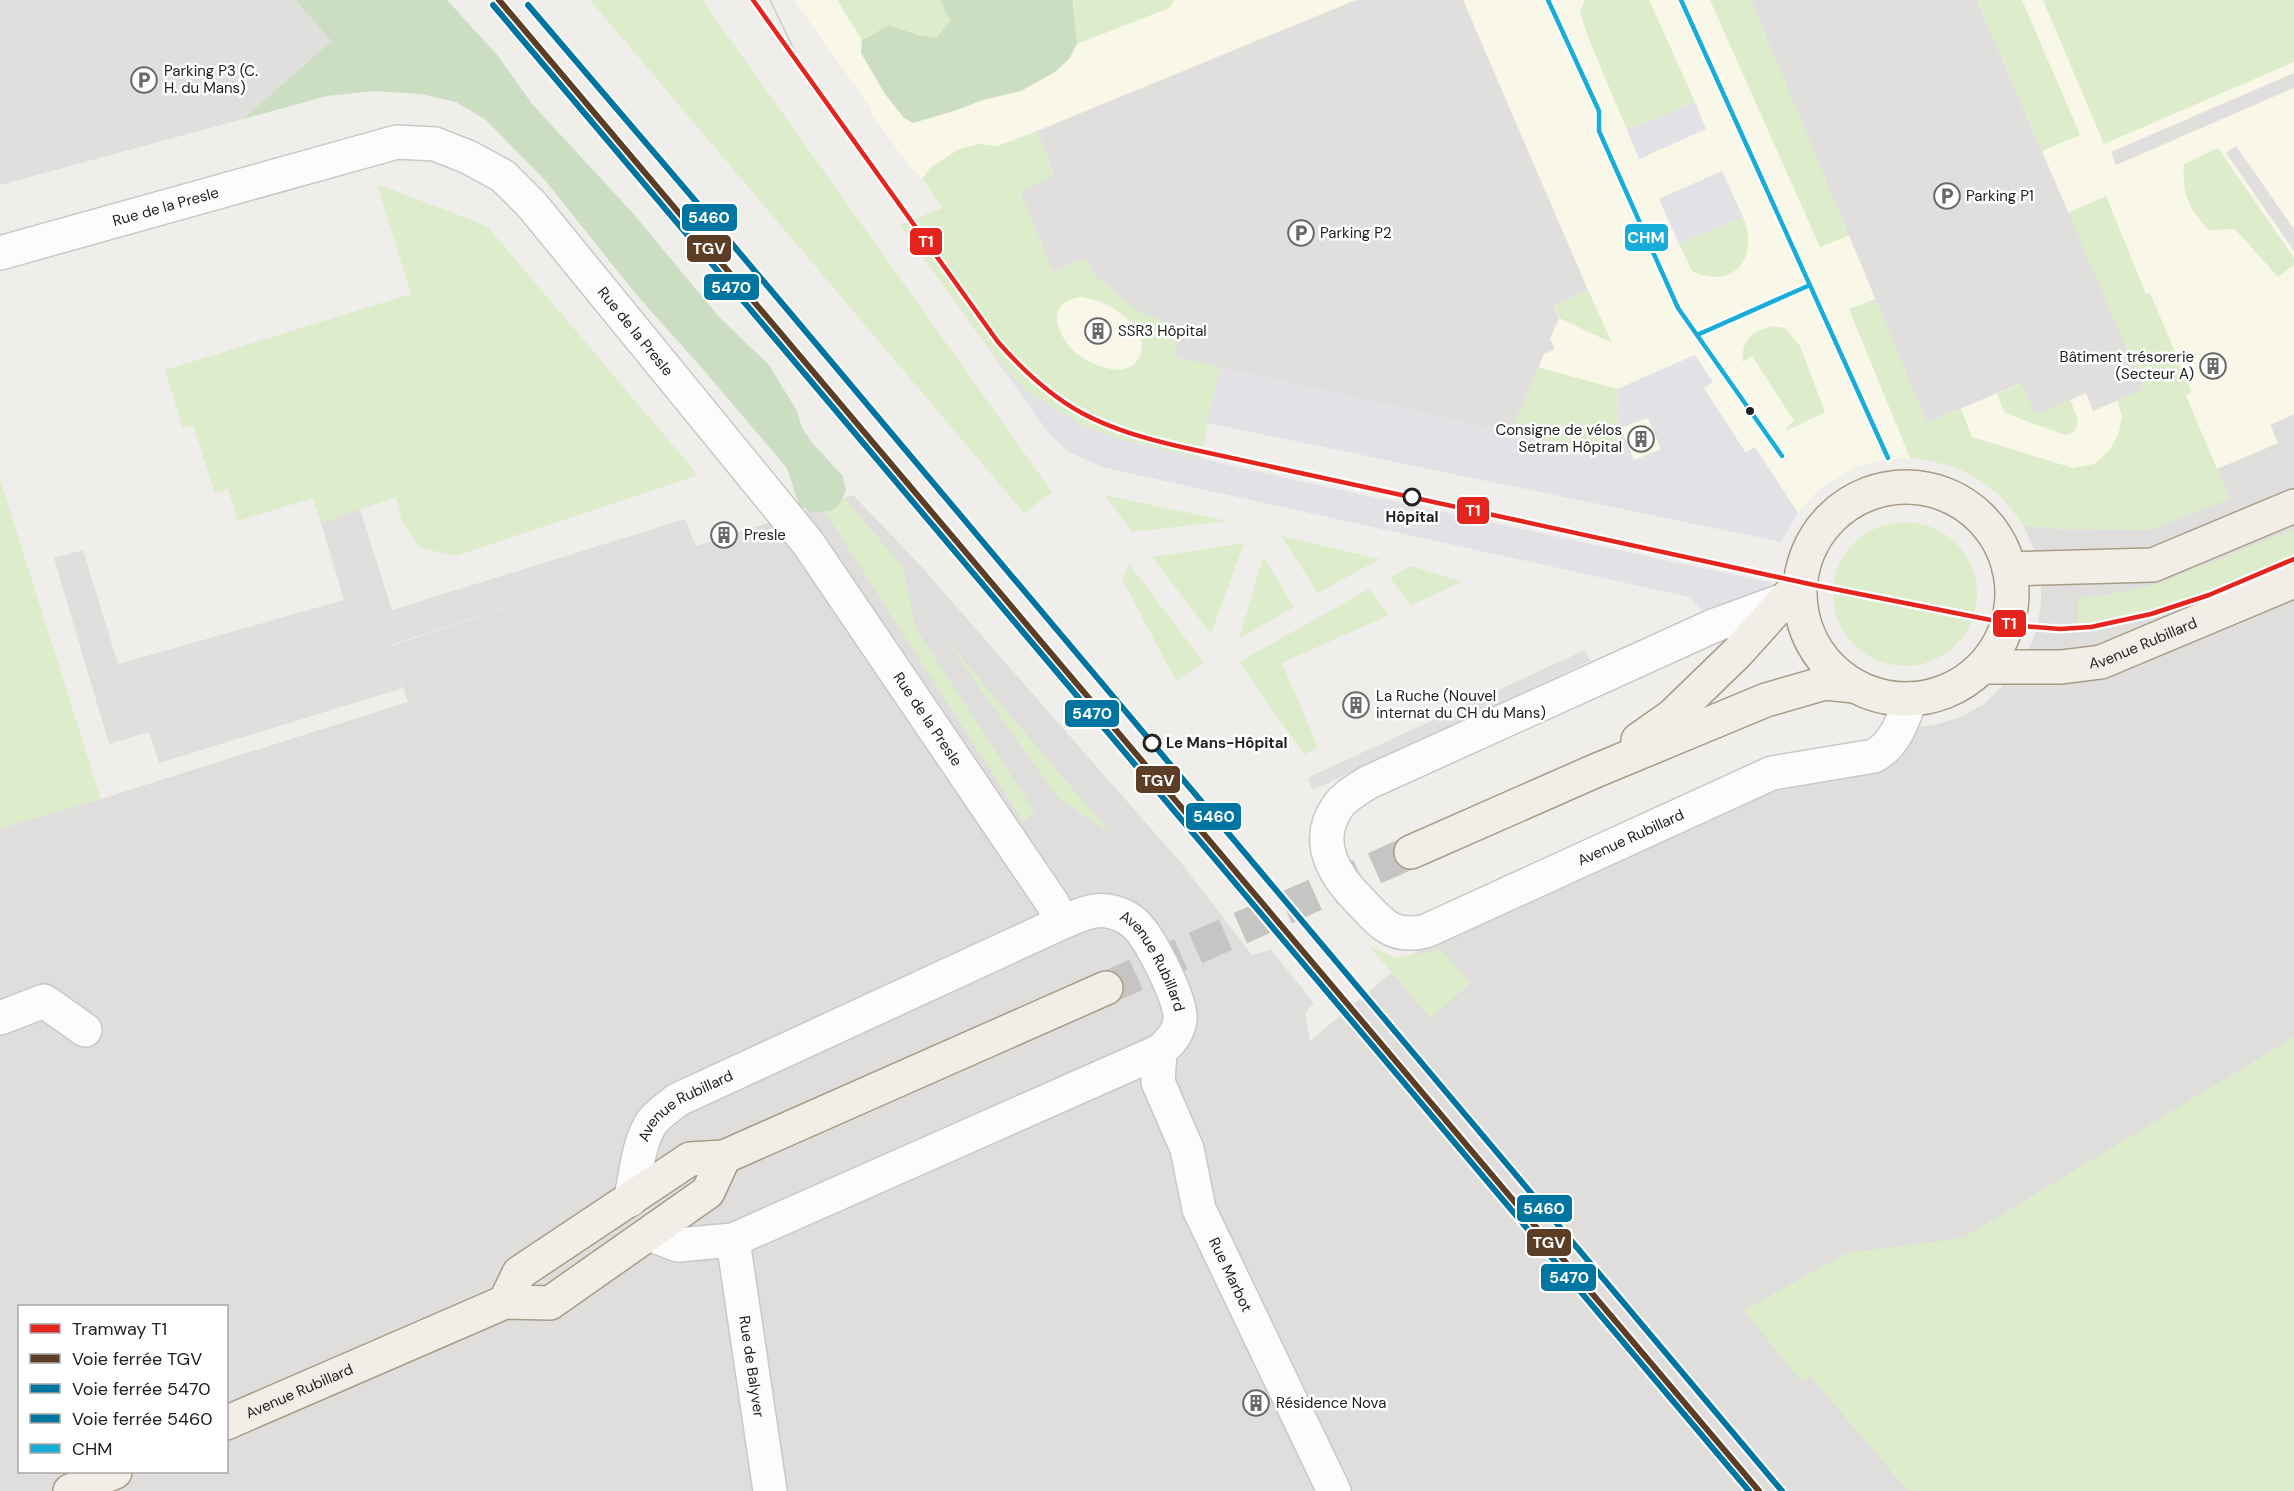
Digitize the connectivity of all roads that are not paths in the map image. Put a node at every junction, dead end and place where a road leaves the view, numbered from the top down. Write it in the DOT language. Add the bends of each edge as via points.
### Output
graph roads {
  1 [pos="0,253"];
  2 [pos="2294,506"];
  3 [pos="2009,569"];
  4 [pos="2294,581"];
  5 [pos="1792,592"];
  6 [pos="1982,667"];
  7 [pos="1855,686"];
  8 [pos="1911,699"];
  9 [pos="1595,771"];
  10 [pos="1411,852"];
  11 [pos="1063,922"];
  12 [pos="1106,988"];
  13 [pos="0,1018"];
  14 [pos="85,1030"];
  15 [pos="1160,1051"];
  16 [pos="724,1157"];
  17 [pos="630,1200"];
  18 [pos="649,1234"];
  19 [pos="733,1240"];
  20 [pos="504,1302"];
  21 [pos="228,1422"];
  22 [pos="113,1473"];
  23 [pos="70,1491"];
  24 [pos="770,1491"];
  25 [pos="1334,1491"];
  1 -- 11 [label="street, Rue de la Presle" via="397,142 435,144 503,176 538,212 808,543"];
  2 -- 3 [label="main road" via="2153,565"];
  3 -- 5 [label="main road" via="1998,540 1964,504 1933,491 1901,487 1852,501 1826,523 1809,548"];
  3 -- 6 [label="main road" via="2012,601 2007,624"];
  4 -- 6 [label="main road, Avenue Rubillard" via="2102,662 2061,667"];
  5 -- 7 [label="main road" via="1808,635 1827,664"];
  5 -- 8 [label="street, Avenue Rubillard" via="1367,783 1348,796 1332,818 1327,841 1333,868 1386,928 1412,935 1426,931 1772,773 1874,756 1893,740"];
  5 -- 9 [label="main road" via="1672,716"];
  6 -- 8 [label="main road" via="1950,690"];
  7 -- 8 [label="main road" via="1882,696"];
  7 -- 9 [label="main road" via="1825,683 1766,700"];
  9 -- 10 [label="main road"];
  11 -- 15 [label="street, Avenue Rubillard" via="1097,910 1111,911 1137,926 1147,939 1180,1005 1177,1031"];
  11 -- 17 [label="street, Avenue Rubillard" via="677,1100 653,1121 647,1132"];
  12 -- 16 [label="main road"];
  13 -- 14 [label="street" via="44,1001"];
  15 -- 19 [label="street, Avenue Rubillard"];
  15 -- 25 [label="street, Rue Marbot" via="1158,1082 1187,1149 1199,1209"];
  16 -- 17 [label="main road" via="690,1160"];
  16 -- 18 [label="main road, Avenue Rubillard" via="708,1192"];
  17 -- 20 [label="main road" via="519,1273"];
  18 -- 19 [label="street, Avenue Rubillard" via="678,1245"];
  18 -- 20 [label="main road, Avenue Rubillard" via="550,1303"];
  19 -- 24 [label="street, Rue de Balyver"];
  20 -- 21 [label="main road, Avenue Rubillard"];
  22 -- 23 [label="main road"];
}
